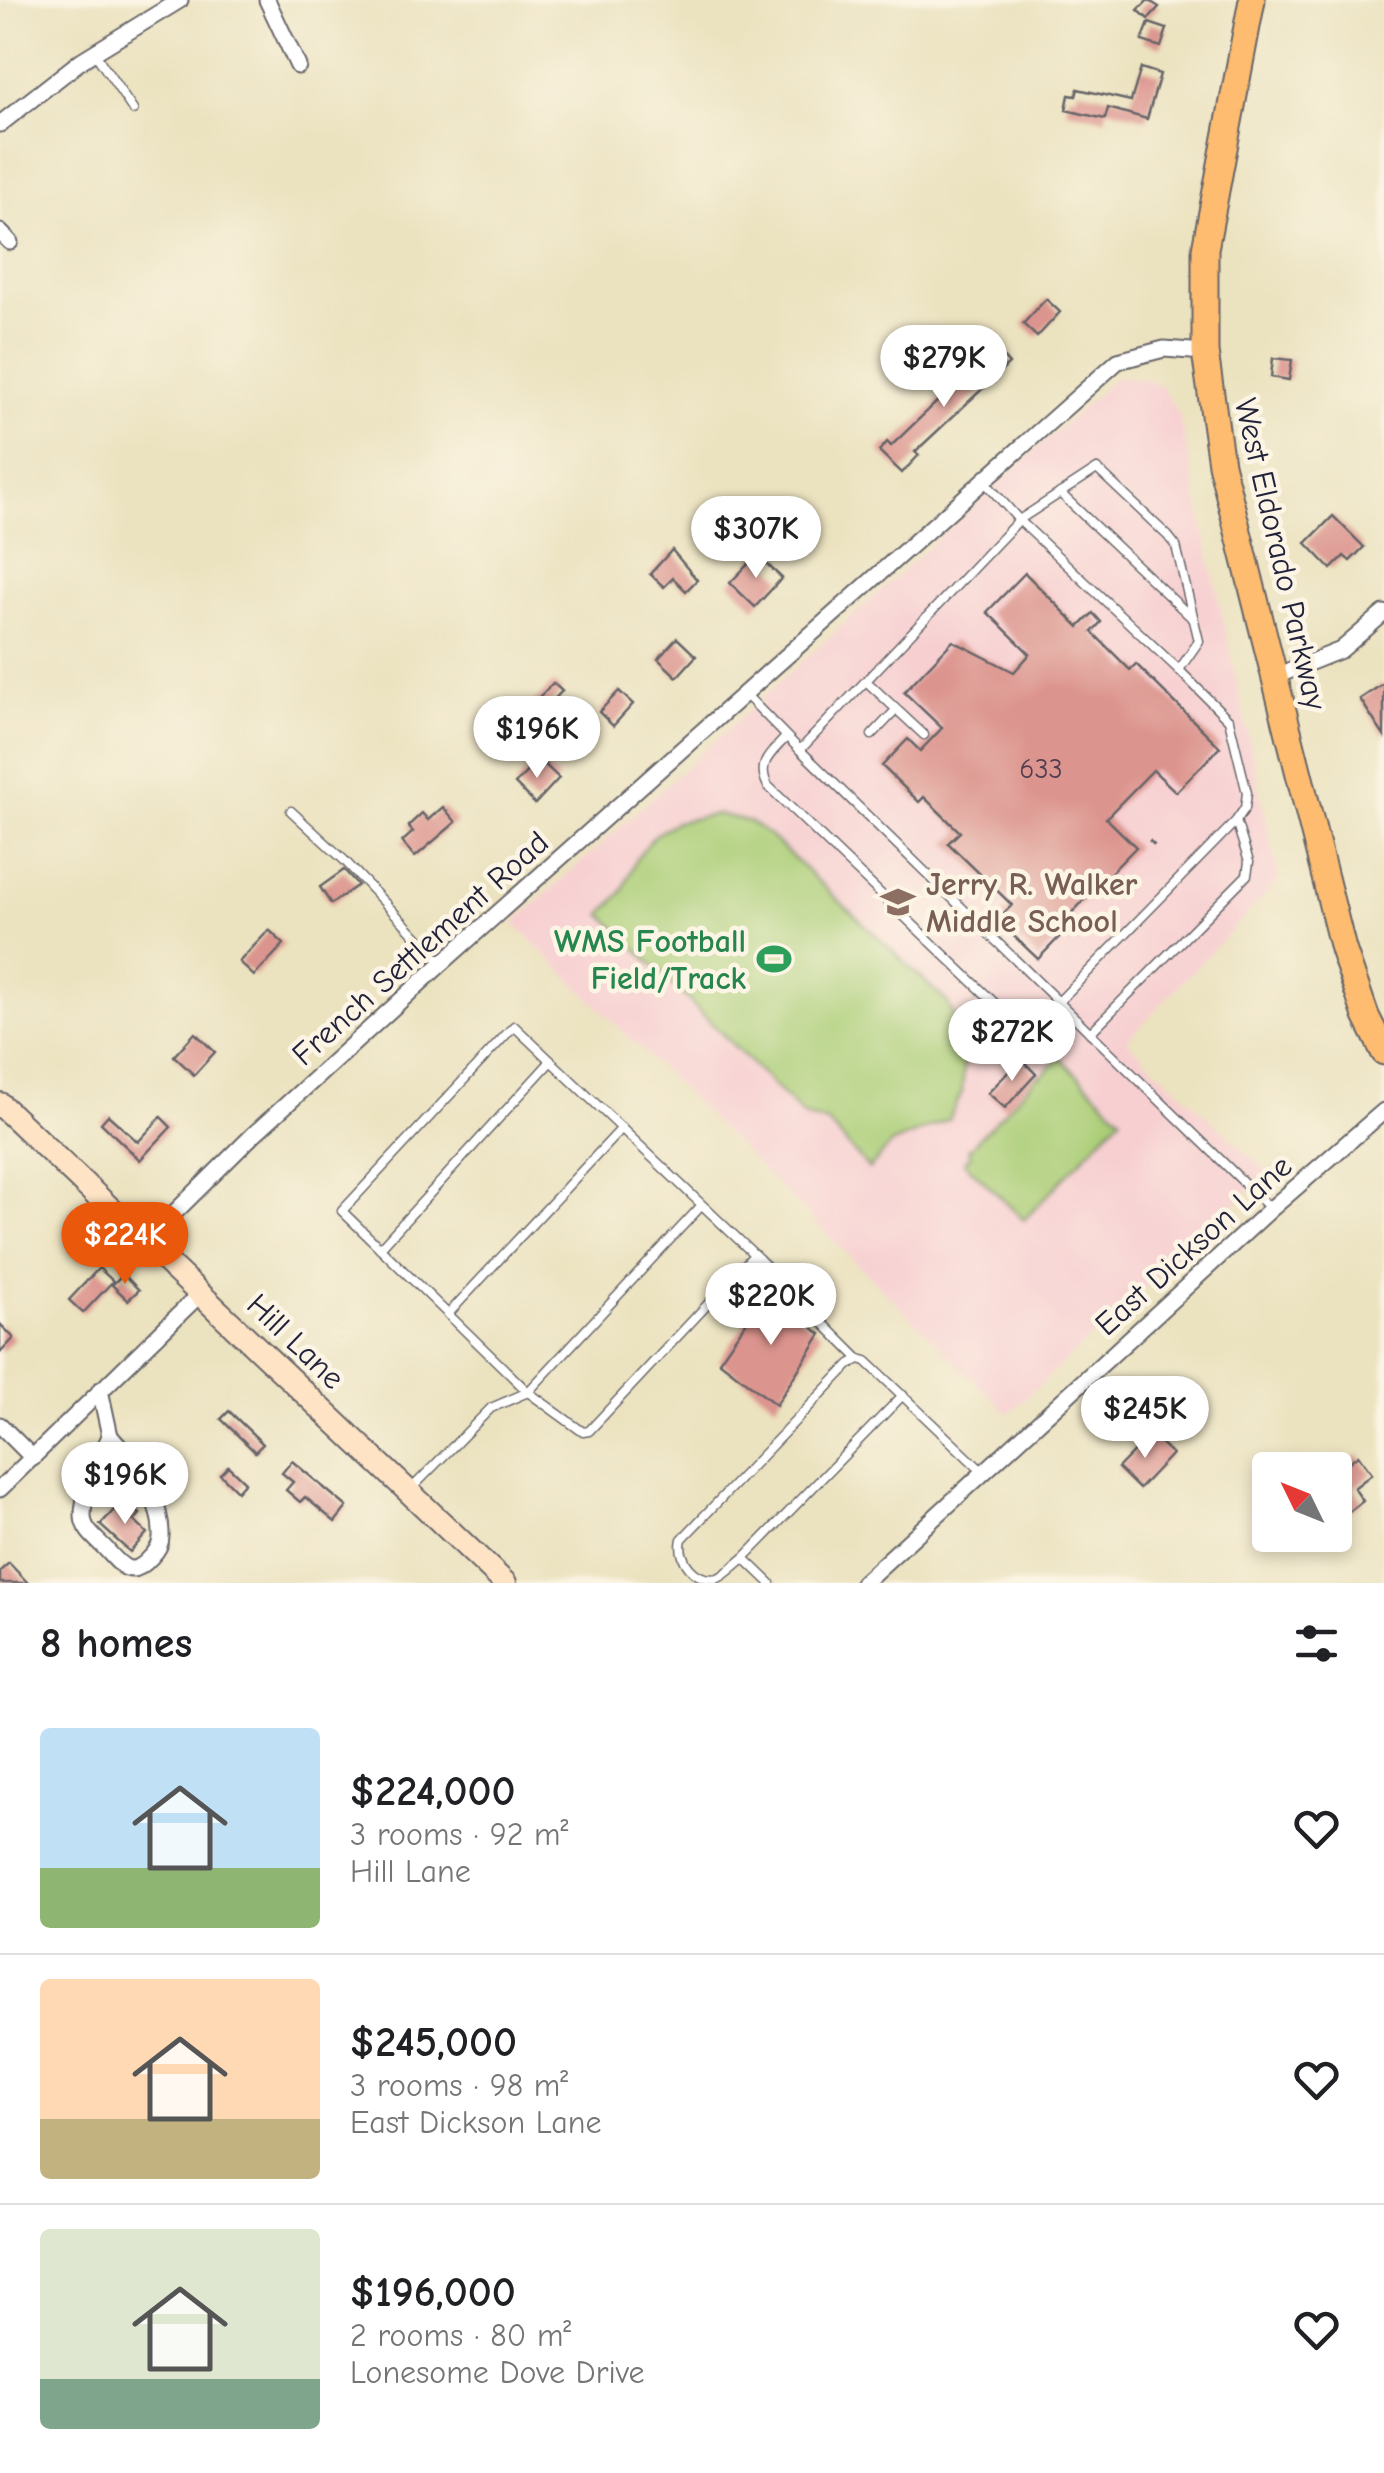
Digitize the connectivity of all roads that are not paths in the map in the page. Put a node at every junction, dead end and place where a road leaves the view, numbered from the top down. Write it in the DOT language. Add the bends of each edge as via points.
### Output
graph roads {
  1 [pos="180,0"];
  2 [pos="267,0"];
  3 [pos="1252,0"];
  4 [pos="94,52"];
  5 [pos="298,66"];
  6 [pos="133,110"];
  7 [pos="0,124"];
  8 [pos="1205,352"];
  9 [pos="984,481"];
  10 [pos="1060,493"];
  11 [pos="1020,520"];
  12 [pos="1384,613"];
  13 [pos="1193,619"];
  14 [pos="1179,670"];
  15 [pos="1276,676"];
  16 [pos="866,681"];
  17 [pos="746,695"];
  18 [pos="896,710"];
  19 [pos="872,734"];
  20 [pos="924,736"];
  21 [pos="786,737"];
  22 [pos="800,750"];
  23 [pos="292,811"];
  24 [pos="1236,821"];
  25 [pos="442,963"];
  26 [pos="1059,1003"];
  27 [pos="1090,1034"];
  28 [pos="1384,1052"];
  29 [pos="551,1061"];
  30 [pos="0,1104"];
  31 [pos="1384,1111"];
  32 [pos="622,1128"];
  33 [pos="702,1205"];
  34 [pos="1271,1210"];
  35 [pos="146,1241"];
  36 [pos="380,1248"];
  37 [pos="760,1260"];
  38 [pos="200,1294"];
  39 [pos="448,1314"];
  40 [pos="859,1358"];
  41 [pos="100,1390"];
  42 [pos="528,1392"];
  43 [pos="903,1396"];
  44 [pos="0,1425"];
  45 [pos="110,1436"];
  46 [pos="33,1458"];
  47 [pos="984,1473"];
  48 [pos="0,1489"];
  49 [pos="408,1492"];
  50 [pos="744,1558"];
  51 [pos="505,1583"];
  52 [pos="770,1583"];
  53 [pos="863,1583"];
  1 -- 4 [label="street"];
  2 -- 5 [label="street"];
  3 -- 8 [label="main road, West Eldorado Parkway" via="1205,249"];
  4 -- 6 [label="lane"];
  4 -- 7 [label="street"];
  8 -- 9 [label="street, French Settlement Road" via="1164,349 1118,361"];
  8 -- 15 [label="main road, West Eldorado Parkway" via="1220,464"];
  9 -- 11 [label="lane"];
  9 -- 17 [label="street, French Settlement Road"];
  10 -- 11 [label="lane"];
  10 -- 13 [label="lane"];
  10 -- 13 [label="lane" via="1097,469 1126,496 1176,546"];
  11 -- 14 [label="lane"];
  11 -- 16 [label="lane"];
  12 -- 15 [label="street" via="1341,650"];
  13 -- 14 [label="lane" via="1199,641"];
  14 -- 24 [label="lane" via="1229,720 1247,794"];
  15 -- 28 [label="main road, West Eldorado Parkway" via="1342,949"];
  16 -- 18 [label="lane"];
  16 -- 22 [label="lane"];
  17 -- 21 [label="lane"];
  17 -- 25 [label="street, French Settlement Road"];
  18 -- 19 [label="lane"];
  18 -- 20 [label="lane"];
  21 -- 22 [label="lane"];
  21 -- 26 [label="lane" via="763,762 768,786 1026,1034"];
  22 -- 26 [label="lane"];
  23 -- 25 [label="lane"];
  24 -- 26 [label="lane"];
  24 -- 27 [label="lane" via="1247,875"];
  25 -- 35 [label="street, French Settlement Road"];
  26 -- 27 [label="lane"];
  27 -- 34 [label="lane"];
  29 -- 32 [label="lane"];
  29 -- 36 [label="lane"];
  29 -- 36 [label="lane" via="514,1026 342,1211"];
  30 -- 35 [label="street, Hill Lane"];
  31 -- 34 [label="street, East Dickson Lane"];
  32 -- 33 [label="lane"];
  32 -- 39 [label="lane"];
  33 -- 37 [label="lane"];
  33 -- 42 [label="lane"];
  34 -- 47 [label="street, East Dickson Lane"];
  35 -- 38 [label="street, Hill Lane"];
  36 -- 39 [label="lane"];
  37 -- 40 [label="lane"];
  37 -- 42 [label="lane" via="751,1258 589,1431"];
  38 -- 41 [label="street"];
  38 -- 49 [label="street, Hill Lane"];
  39 -- 42 [label="lane"];
  40 -- 43 [label="lane"];
  40 -- 50 [label="lane" via="680,1547 684,1563 707,1581"];
  41 -- 45 [label="street"];
  41 -- 46 [label="street"];
  42 -- 49 [label="lane" via="491,1408"];
  43 -- 47 [label="lane"];
  43 -- 50 [label="lane"];
  44 -- 46 [label="street"];
  45 -- 45 [label="street" via="146,1480 162,1537 156,1552 132,1571 85,1528 83,1518"];
  46 -- 48 [label="street"];
  47 -- 53 [label="street, East Dickson Lane"];
  49 -- 51 [label="street, Hill Lane"];
  50 -- 52 [label="lane"];
}
